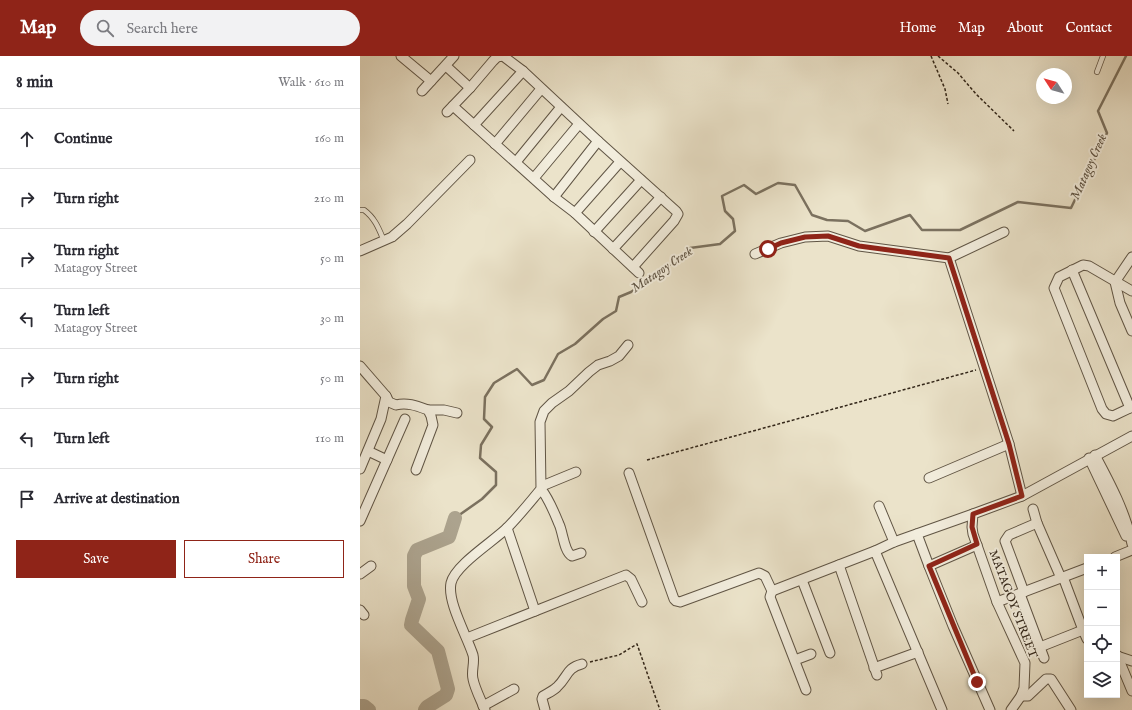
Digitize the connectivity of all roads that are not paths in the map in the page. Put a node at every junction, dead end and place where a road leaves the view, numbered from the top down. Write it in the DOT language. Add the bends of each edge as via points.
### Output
graph roads {
  1 [pos="454,56"];
  2 [pos="502,56"];
  3 [pos="1103,56"];
  4 [pos="406,57"];
  5 [pos="446,66"];
  6 [pos="523,71"];
  7 [pos="1097,72"];
  8 [pos="431,81"];
  9 [pos="470,88"];
  10 [pos="541,89"];
  11 [pos="422,91"];
  12 [pos="561,107"];
  13 [pos="579,124"];
  14 [pos="474,125"];
  15 [pos="598,141"];
  16 [pos="495,144"];
  17 [pos="470,160"];
  18 [pos="516,162"];
  19 [pos="620,162"];
  20 [pos="534,178"];
  21 [pos="641,180"];
  22 [pos="554,197"];
  23 [pos="661,197"];
  24 [pos="360,210"];
  25 [pos="575,213"];
  26 [pos="594,232"];
  27 [pos="1004,232"];
  28 [pos="384,241"];
  29 [pos="613,249"];
  30 [pos="360,251"];
  31 [pos="755,254"];
  32 [pos="1132,257"];
  33 [pos="949,258"];
  34 [pos="1072,270"];
  35 [pos="1115,282"];
  36 [pos="1132,291"];
  37 [pos="1132,331"];
  38 [pos="628,345"];
  39 [pos="360,366"];
  40 [pos="386,396"];
  41 [pos="1131,408"];
  42 [pos="428,410"];
  43 [pos="457,413"];
  44 [pos="405,419"];
  45 [pos="1132,436"];
  46 [pos="1009,444"];
  47 [pos="368,451"];
  48 [pos="1092,457"];
  49 [pos="387,460"];
  50 [pos="360,469"];
  51 [pos="416,470"];
  52 [pos="576,472"];
  53 [pos="629,473"];
  54 [pos="929,478"];
  55 [pos="542,487"];
  56 [pos="1022,496"];
  57 [pos="879,506"];
  58 [pos="1033,509"];
  59 [pos="973,514"];
  60 [pos="360,522"];
  61 [pos="1037,523"];
  62 [pos="507,528"];
  63 [pos="1128,530"];
  64 [pos="917,534"];
  65 [pos="894,542"];
  66 [pos="977,544"];
  67 [pos="1132,544"];
  68 [pos="1132,550"];
  69 [pos="876,551"];
  70 [pos="581,553"];
  71 [pos="1120,555"];
  72 [pos="839,565"];
  73 [pos="371,566"];
  74 [pos="929,566"];
  75 [pos="1084,569"];
  76 [pos="360,574"];
  77 [pos="1062,577"];
  78 [pos="802,580"];
  79 [pos="772,591"];
  80 [pos="1022,593"];
  81 [pos="642,602"];
  82 [pos="997,602"];
  83 [pos="535,611"];
  84 [pos="1084,632"];
  85 [pos="1084,634"];
  86 [pos="467,638"];
  87 [pos="1040,646"];
  88 [pos="918,652"];
  89 [pos="830,653"];
  90 [pos="811,654"];
  91 [pos="1120,656"];
  92 [pos="1044,658"];
  93 [pos="795,660"];
  94 [pos="1132,661"];
  95 [pos="1120,662"];
  96 [pos="582,664"];
  97 [pos="514,689"];
  98 [pos="806,690"];
  99 [pos="1132,691"];
  100 [pos="1021,696"];
  101 [pos="484,708"];
  102 [pos="546,710"];
  103 [pos="942,710"];
  104 [pos="990,710"];
  105 [pos="1011,710"];
  106 [pos="1071,710"];
  1 -- 5 [label="street"];
  2 -- 6 [label="street"];
  2 -- 9 [label="street" via="493,61"];
  3 -- 7 [label="lane"];
  4 -- 8 [label="street"];
  5 -- 8 [label="street"];
  5 -- 9 [label="street"];
  6 -- 10 [label="street"];
  6 -- 14 [label="street"];
  8 -- 11 [label="street"];
  9 -- 14 [label="street" via="450,109"];
  10 -- 12 [label="street"];
  10 -- 16 [label="street"];
  12 -- 13 [label="street"];
  12 -- 18 [label="street"];
  13 -- 15 [label="street"];
  13 -- 20 [label="street"];
  14 -- 16 [label="street"];
  15 -- 19 [label="street"];
  15 -- 22 [label="street"];
  16 -- 18 [label="street"];
  17 -- 28 [label="street" via="407,224"];
  18 -- 20 [label="street"];
  19 -- 21 [label="street"];
  19 -- 25 [label="street"];
  20 -- 22 [label="street"];
  21 -- 23 [label="street"];
  21 -- 26 [label="street"];
  22 -- 25 [label="street"];
  23 -- 29 [label="street"];
  23 -- 29 [label="street" via="676,211 678,217 636,270"];
  24 -- 28 [label="lane" via="371,215"];
  25 -- 26 [label="street"];
  26 -- 29 [label="street"];
  27 -- 33 [label="street"];
  28 -- 30 [label="street"];
  31 -- 33 [label="street" via="781,243 828,236 859,246"];
  32 -- 35 [label="street"];
  33 -- 46 [label="street"];
  34 -- 35 [label="street" via="1083,265 1089,266"];
  34 -- 41 [label="street"];
  34 -- 41 [label="street" via="1059,277 1054,288 1102,409 1106,414 1113,416"];
  35 -- 36 [label="street"];
  35 -- 37 [label="street" via="1120,303"];
  38 -- 55 [label="street" via="619,356 598,365 544,411 540,422"];
  39 -- 40 [label="street"];
  40 -- 42 [label="street" via="389,402 396,405 412,404"];
  40 -- 47 [label="street" via="381,418"];
  42 -- 43 [label="street"];
  42 -- 51 [label="street" via="432,425"];
  44 -- 49 [label="street"];
  45 -- 48 [label="street"];
  46 -- 54 [label="street"];
  46 -- 56 [label="street"];
  47 -- 49 [label="street"];
  47 -- 50 [label="street"];
  48 -- 56 [label="street"];
  48 -- 63 [label="street"];
  49 -- 60 [label="street"];
  52 -- 55 [label="street"];
  53 -- 79 [label="street" via="676,601 680,602 759,572 766,576"];
  55 -- 62 [label="street"];
  55 -- 70 [label="street" via="560,525 568,553 572,556"];
  56 -- 59 [label="street"];
  57 -- 65 [label="street"];
  58 -- 61 [label="street"];
  59 -- 64 [label="street"];
  59 -- 66 [label="street, MATAGOY STREET" via="972,527"];
  61 -- 77 [label="street"];
  61 -- 80 [label="street" via="1009,535 1005,541"];
  62 -- 83 [label="street"];
  62 -- 86 [label="street" via="458,571 451,583 455,610"];
  63 -- 67 [label="street"];
  64 -- 65 [label="street"];
  64 -- 74 [label="street"];
  65 -- 69 [label="street"];
  66 -- 74 [label="street"];
  66 -- 82 [label="street, MATAGOY STREET"];
  68 -- 71 [label="street"];
  69 -- 72 [label="street"];
  69 -- 88 [label="street"];
  72 -- 78 [label="street"];
  72 -- 88 [label="street" via="876,671"];
  73 -- 76 [label="street"];
  74 -- 104 [label="street"];
  75 -- 77 [label="street"];
  77 -- 80 [label="street"];
  77 -- 84 [label="street"];
  78 -- 79 [label="street"];
  78 -- 89 [label="street"];
  79 -- 93 [label="street" via="770,598"];
  80 -- 82 [label="street"];
  80 -- 87 [label="street"];
  81 -- 83 [label="street" via="631,579 626,575"];
  82 -- 100 [label="street, MATAGOY STREET" via="1025,663 1024,688"];
  83 -- 86 [label="street"];
  85 -- 87 [label="street"];
  86 -- 101 [label="street" via="474,661 473,677"];
  87 -- 92 [label="street"];
  88 -- 103 [label="street"];
  90 -- 93 [label="street"];
  91 -- 94 [label="street"];
  93 -- 98 [label="street"];
  95 -- 99 [label="street"];
  96 -- 102 [label="street" via="570,669 557,687 543,696"];
  97 -- 101 [label="street"];
  100 -- 105 [label="street, MATAGOY STREET"];
  100 -- 106 [label="street" via="1028,696 1046,679 1051,679"];
}
